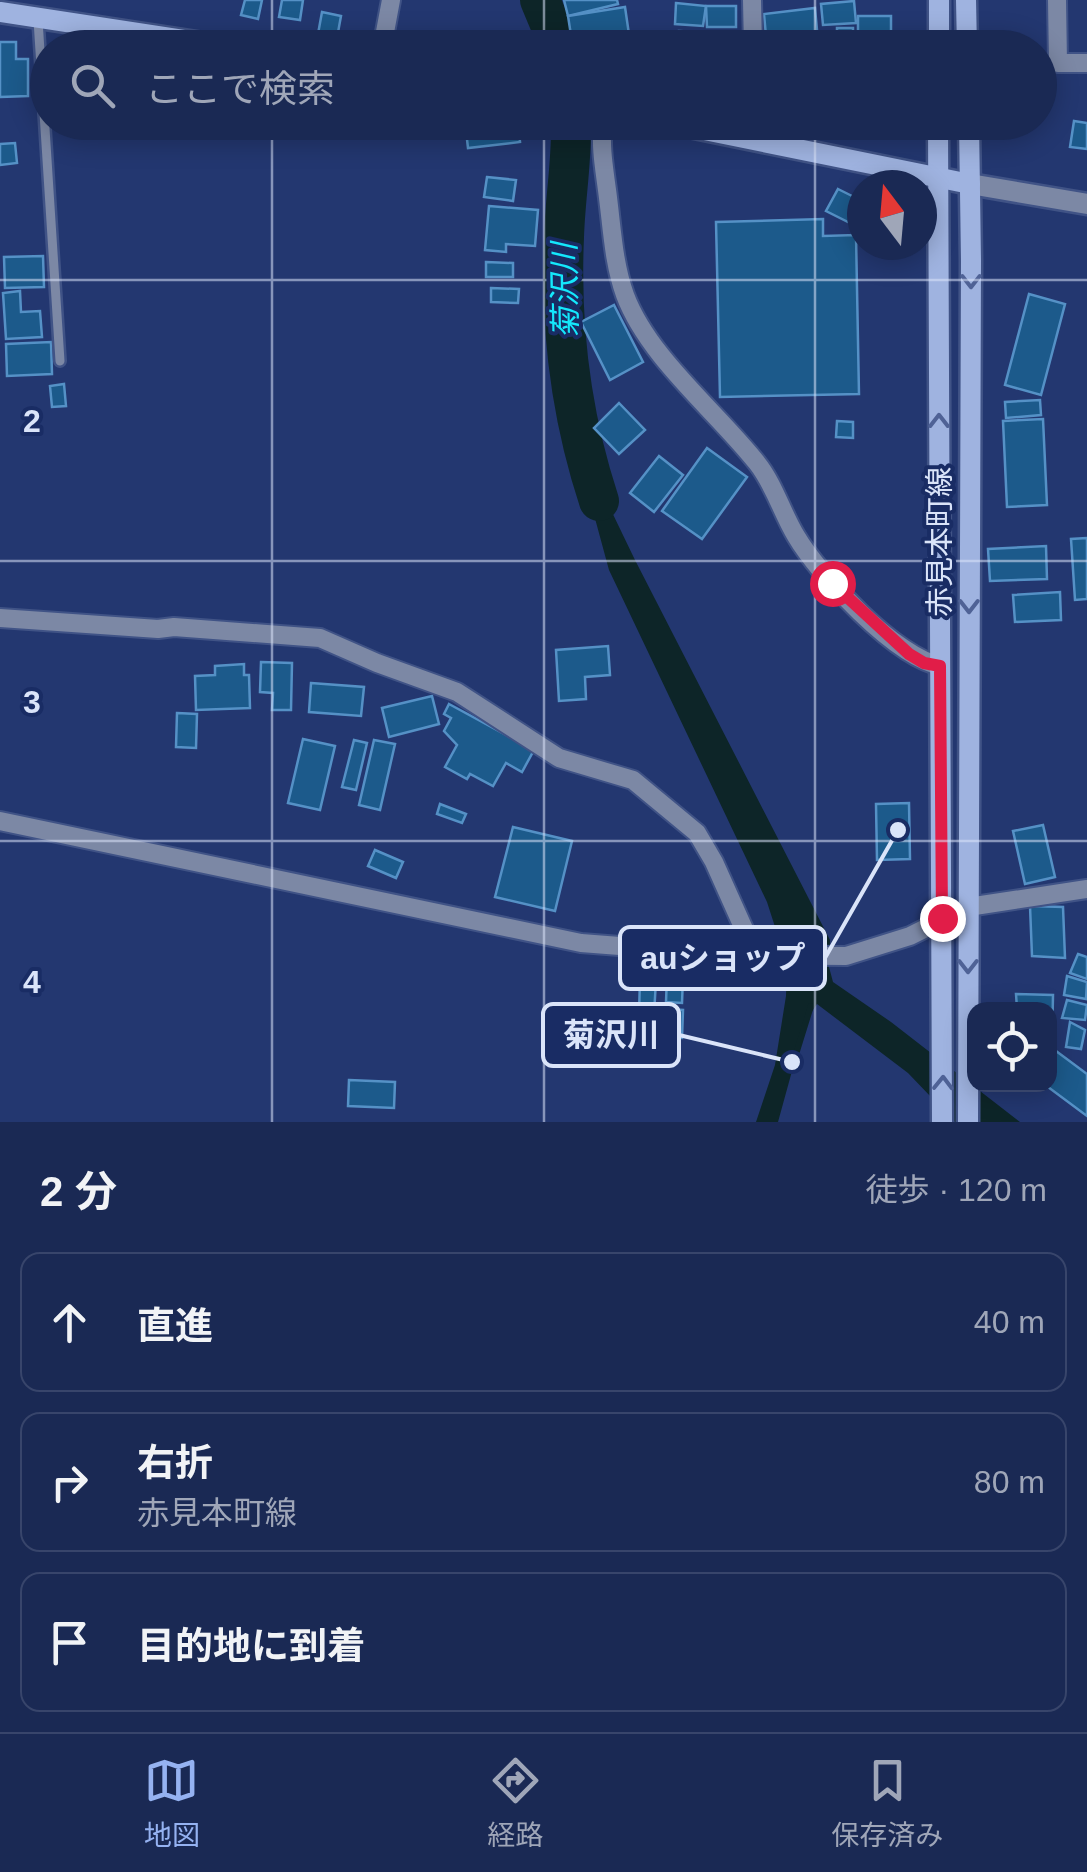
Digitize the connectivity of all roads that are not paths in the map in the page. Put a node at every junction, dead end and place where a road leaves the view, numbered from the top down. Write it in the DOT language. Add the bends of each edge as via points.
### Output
graph roads {
  1 [pos="391,0"];
  2 [pos="752,0"];
  3 [pos="939,0"];
  4 [pos="966,0"];
  5 [pos="1058,0"];
  6 [pos="0,12"];
  7 [pos="38,18"];
  8 [pos="39,30"];
  9 [pos="117,30"];
  10 [pos="385,30"];
  11 [pos="752,30"];
  12 [pos="939,30"];
  13 [pos="967,30"];
  14 [pos="1087,63"];
  15 [pos="46,140"];
  16 [pos="603,140"];
  17 [pos="785,140"];
  18 [pos="938,140"];
  19 [pos="969,140"];
  20 [pos="938,178"];
  21 [pos="970,184"];
  22 [pos="1087,204"];
  23 [pos="60,361"];
  24 [pos="0,618"];
  25 [pos="940,666"];
  26 [pos="0,820"];
  27 [pos="1087,889"];
  28 [pos="968,907"];
  29 [pos="942,918"];
  30 [pos="756,956"];
  31 [pos="942,1122"];
  32 [pos="968,1122"];
  1 -- 10 [label="street"];
  2 -- 11 [label="street"];
  3 -- 12 [label="main road"];
  4 -- 13 [label="main road"];
  5 -- 14 [label="street" via="1058,63"];
  6 -- 7 [label="main road"];
  7 -- 8 [label="lane"];
  7 -- 9 [label="main road"];
  15 -- 23 [label="lane"];
  16 -- 25 [label="street" via="614,252 638,321 758,464 808,556 909,654"];
  17 -- 20 [label="main road"];
  18 -- 20 [label="main road, 赤見本町線"];
  19 -- 21 [label="main road, 赤見本町線"];
  20 -- 21 [label="main road"];
  25 -- 20 [label="main road, 赤見本町線, one-way"];
  21 -- 22 [label="street"];
  21 -- 28 [label="main road, 赤見本町線, one-way"];
  24 -- 30 [label="street" via="320,638 458,692 559,758 633,780 697,833"];
  25 -- 29 [label="main road, 赤見本町線"];
  26 -- 30 [label="street" via="581,943"];
  27 -- 28 [label="street"];
  28 -- 29 [label="street"];
  28 -- 32 [label="main road, 赤見本町線, one-way"];
  29 -- 30 [label="street" via="846,956"];
  31 -- 29 [label="main road, 赤見本町線, one-way"];
}
